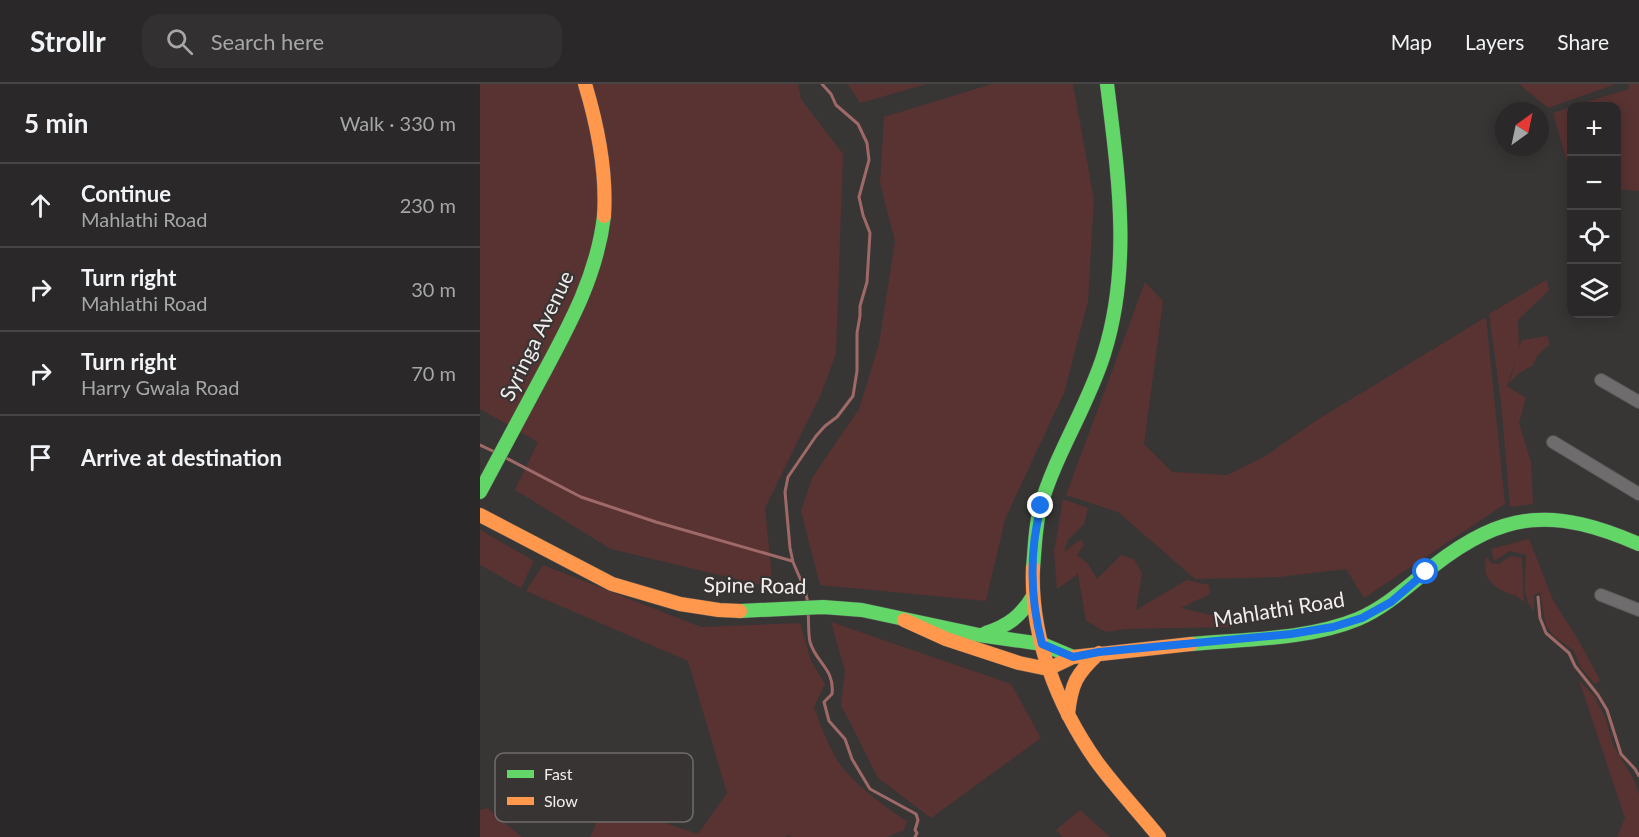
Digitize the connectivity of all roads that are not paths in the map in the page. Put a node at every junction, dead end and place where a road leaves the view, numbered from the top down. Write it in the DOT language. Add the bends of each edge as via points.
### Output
graph roads {
  1 [pos="585,84"];
  2 [pos="1107,84"];
  3 [pos="1601,380"];
  4 [pos="1639,402"];
  5 [pos="1553,442"];
  6 [pos="480,492"];
  7 [pos="1639,494"];
  8 [pos="480,514"];
  9 [pos="1639,544"];
  10 [pos="1601,595"];
  11 [pos="1033,596"];
  12 [pos="1639,610"];
  13 [pos="904,620"];
  14 [pos="979,635"];
  15 [pos="1042,644"];
  16 [pos="1099,652"];
  17 [pos="1073,657"];
  18 [pos="1048,669"];
  19 [pos="1068,715"];
  20 [pos="1159,837"];
  1 -- 6 [label="street, Syringa Avenue" via="597,123 603,166 604,215 596,261 581,302"];
  2 -- 11 [label="street" via="1121,227 1120,282 1105,353 1041,506 1034,549"];
  3 -- 4 [label="street"];
  5 -- 7 [label="street"];
  8 -- 13 [label="street, Spine Road" via="612,584 644,595 719,610 838,608"];
  9 -- 16 [label="street, Mahlathi Road" via="1595,527 1525,520 1479,535 1450,552 1391,602 1362,618 1291,634"];
  10 -- 12 [label="street"];
  11 -- 14 [label="street" via="1011,624"];
  11 -- 15 [label="street"];
  13 -- 14 [label="street, Spine Road"];
  13 -- 18 [label="street, Spine Road" via="946,639"];
  14 -- 15 [label="street, Spine Road"];
  15 -- 17 [label="street"];
  15 -- 18 [label="street"];
  16 -- 17 [label="street, Mahlathi Road"];
  16 -- 19 [label="street" via="1073,679"];
  17 -- 18 [label="street, Mahlathi Road"];
  18 -- 19 [label="street"];
  19 -- 20 [label="street" via="1098,763"];
}
